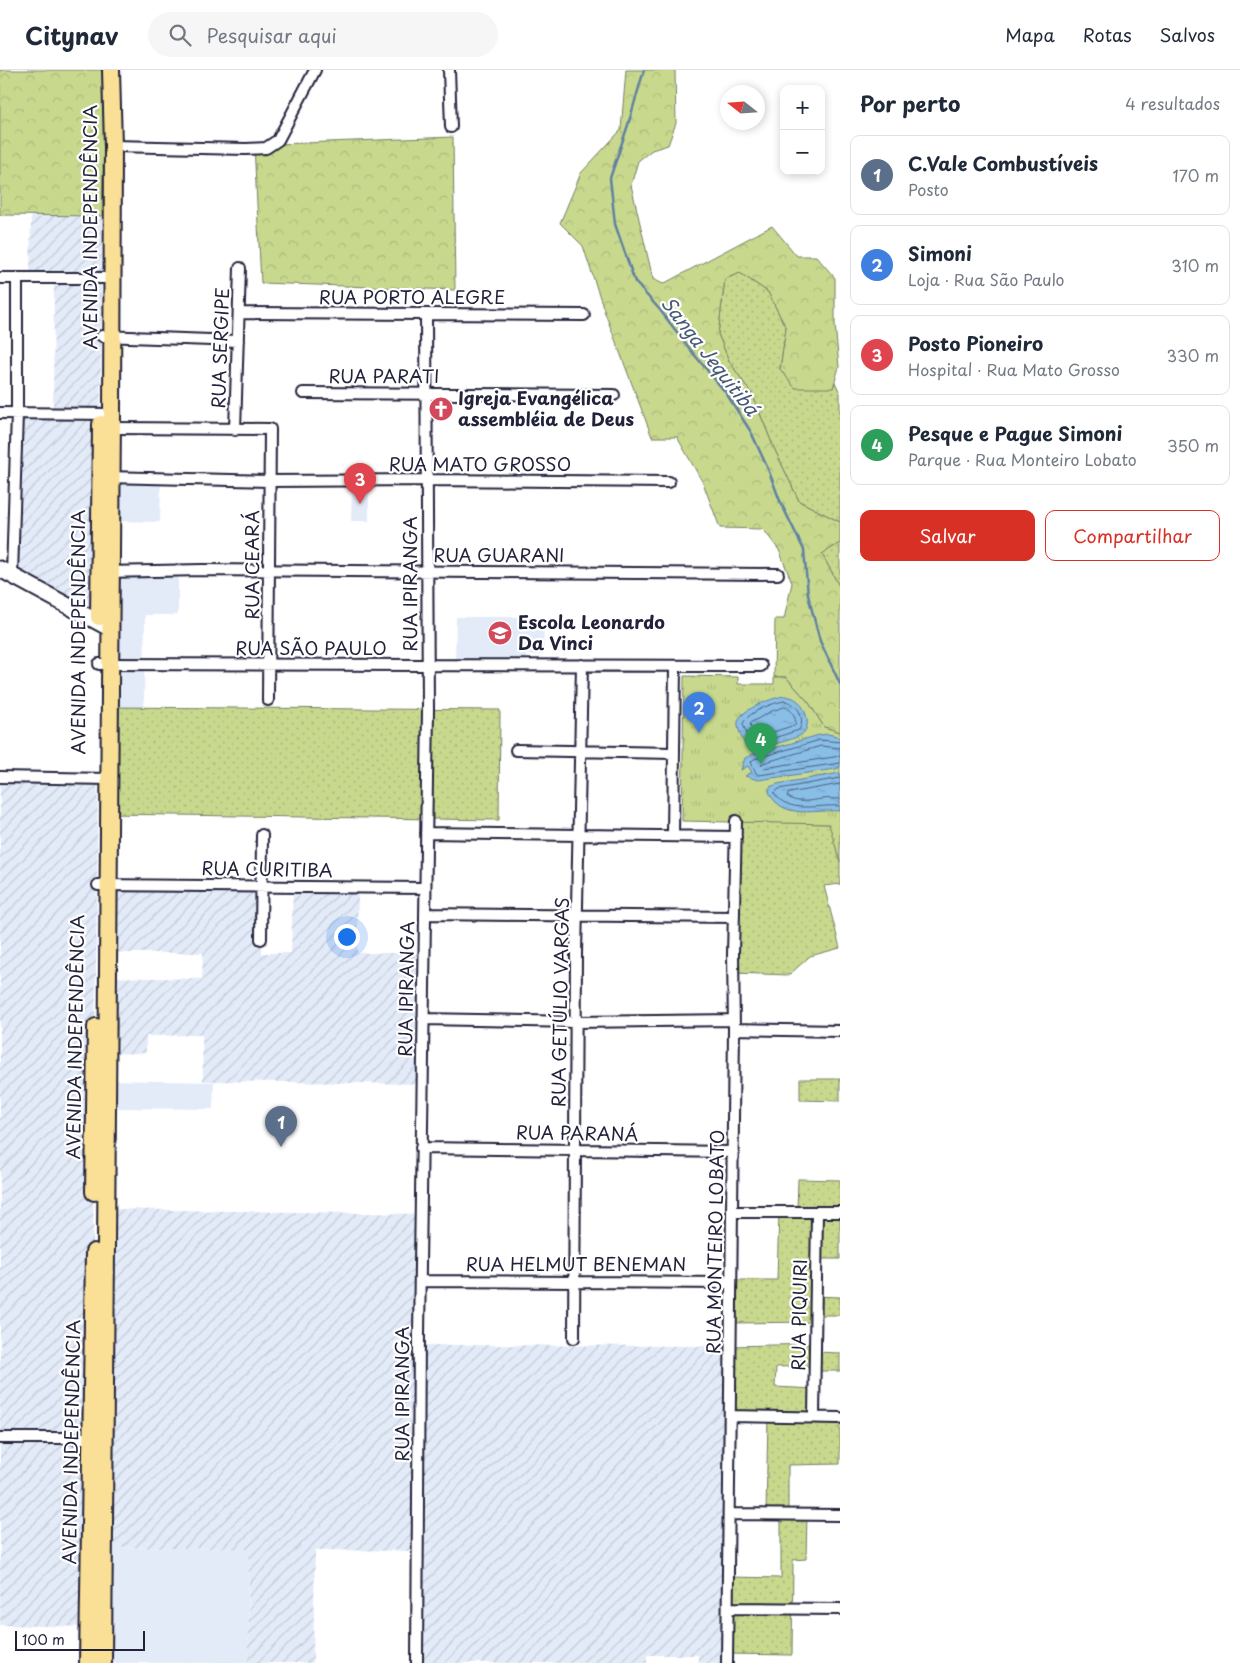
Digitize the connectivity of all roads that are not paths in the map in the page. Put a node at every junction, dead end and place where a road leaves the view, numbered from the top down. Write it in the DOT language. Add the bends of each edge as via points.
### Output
graph roads {
  1 [pos="111,70"];
  2 [pos="316,70"];
  3 [pos="449,70"];
  4 [pos="110,92"];
  5 [pos="451,127"];
  6 [pos="113,146"];
  7 [pos="107,251"];
  8 [pos="240,268"];
  9 [pos="0,278"];
  10 [pos="17,278"];
  11 [pos="107,278"];
  12 [pos="239,313"];
  13 [pos="426,315"];
  14 [pos="584,315"];
  15 [pos="107,336"];
  16 [pos="238,341"];
  17 [pos="303,394"];
  18 [pos="426,394"];
  19 [pos="614,395"];
  20 [pos="17,412"];
  21 [pos="0,413"];
  22 [pos="109,418"];
  23 [pos="235,430"];
  24 [pos="106,477"];
  25 [pos="427,480"];
  26 [pos="269,481"];
  27 [pos="669,482"];
  28 [pos="6,572"];
  29 [pos="105,572"];
  30 [pos="270,572"];
  31 [pos="427,572"];
  32 [pos="778,574"];
  33 [pos="105,626"];
  34 [pos="105,664"];
  35 [pos="269,665"];
  36 [pos="582,665"];
  37 [pos="427,666"];
  38 [pos="675,666"];
  39 [pos="762,666"];
  40 [pos="268,700"];
  41 [pos="516,750"];
  42 [pos="580,751"];
  43 [pos="674,753"];
  44 [pos="0,777"];
  45 [pos="104,779"];
  46 [pos="736,821"];
  47 [pos="426,833"];
  48 [pos="262,835"];
  49 [pos="579,835"];
  50 [pos="673,836"];
  51 [pos="736,837"];
  52 [pos="103,885"];
  53 [pos="262,886"];
  54 [pos="425,888"];
  55 [pos="425,914"];
  56 [pos="578,916"];
  57 [pos="734,917"];
  58 [pos="261,939"];
  59 [pos="424,1019"];
  60 [pos="576,1022"];
  61 [pos="734,1024"];
  62 [pos="840,1032"];
  63 [pos="422,1148"];
  64 [pos="575,1150"];
  65 [pos="733,1152"];
  66 [pos="732,1212"];
  67 [pos="817,1212"];
  68 [pos="840,1212"];
  69 [pos="420,1280"];
  70 [pos="574,1282"];
  71 [pos="731,1283"];
  72 [pos="574,1338"];
  73 [pos="730,1416"];
  74 [pos="814,1418"];
  75 [pos="840,1418"];
  76 [pos="0,1438"];
  77 [pos="98,1438"];
  78 [pos="729,1514"];
  79 [pos="840,1515"];
  80 [pos="97,1584"];
  81 [pos="728,1608"];
  82 [pos="840,1609"];
  83 [pos="88,1663"];
  84 [pos="103,1663"];
  85 [pos="417,1663"];
  86 [pos="727,1663"];
  1 -- 4 [label="main road"];
  2 -- 6 [label="street" via="278,140 266,148"];
  3 -- 5 [label="street"];
  4 -- 6 [label="main road, AVENIDA INDEPENDÊNCIA"];
  4 -- 7 [label="main road, AVENIDA INDEPENDÊNCIA" via="104,140"];
  6 -- 7 [label="main road, AVENIDA INDEPENDÊNCIA"];
  7 -- 11 [label="main road, AVENIDA INDEPENDÊNCIA"];
  8 -- 12 [label="street, RUA SERGIPE"];
  9 -- 10 [label="street"];
  10 -- 11 [label="street"];
  10 -- 20 [label="street"];
  11 -- 15 [label="main road, AVENIDA INDEPENDÊNCIA"];
  12 -- 13 [label="street, RUA PORTO ALEGRE"];
  12 -- 16 [label="street, RUA SERGIPE"];
  13 -- 14 [label="street, RUA PORTO ALEGRE"];
  13 -- 18 [label="street, RUA IPIRANGA"];
  15 -- 16 [label="street"];
  15 -- 22 [label="main road, AVENIDA INDEPENDÊNCIA"];
  16 -- 23 [label="street, RUA SERGIPE"];
  17 -- 18 [label="street, RUA PARATI"];
  18 -- 19 [label="street, RUA PARATI"];
  18 -- 25 [label="street, RUA IPIRANGA"];
  20 -- 21 [label="street"];
  20 -- 22 [label="street"];
  20 -- 28 [label="street"];
  22 -- 23 [label="street"];
  22 -- 24 [label="main road, AVENIDA INDEPENDÊNCIA"];
  23 -- 26 [label="street, RUA CEARÁ" via="270,429"];
  24 -- 26 [label="street, RUA MATO GROSSO"];
  24 -- 29 [label="main road, AVENIDA INDEPENDÊNCIA"];
  25 -- 26 [label="street, RUA MATO GROSSO"];
  25 -- 27 [label="street, RUA MATO GROSSO"];
  25 -- 31 [label="street, RUA IPIRANGA"];
  26 -- 30 [label="street, RUA CEARÁ"];
  28 -- 33 [label="street"];
  29 -- 30 [label="street, RUA GUARANI"];
  29 -- 33 [label="main road, AVENIDA INDEPENDÊNCIA"];
  30 -- 31 [label="street, RUA GUARANI"];
  30 -- 35 [label="street, RUA CEARÁ"];
  31 -- 32 [label="street, RUA GUARANI"];
  31 -- 37 [label="street, RUA IPIRANGA"];
  33 -- 34 [label="main road, AVENIDA INDEPENDÊNCIA"];
  34 -- 35 [label="street, RUA SÃO PAULO"];
  34 -- 45 [label="main road, AVENIDA INDEPENDÊNCIA"];
  35 -- 37 [label="street, RUA SÃO PAULO"];
  35 -- 40 [label="street, RUA CEARÁ"];
  36 -- 37 [label="street, RUA SÃO PAULO"];
  36 -- 38 [label="street, RUA SÃO PAULO"];
  36 -- 42 [label="street, RUA GETÚLIO VARGAS"];
  37 -- 47 [label="street, RUA IPIRANGA"];
  38 -- 39 [label="street, RUA SÃO PAULO"];
  38 -- 43 [label="street"];
  41 -- 42 [label="street"];
  42 -- 43 [label="street"];
  42 -- 49 [label="street, RUA GETÚLIO VARGAS"];
  43 -- 50 [label="street"];
  44 -- 45 [label="street"];
  45 -- 52 [label="main road, AVENIDA INDEPENDÊNCIA"];
  46 -- 51 [label="street, RUA MONTEIRO LOBATO"];
  47 -- 49 [label="street"];
  47 -- 54 [label="street, RUA IPIRANGA"];
  48 -- 53 [label="street"];
  49 -- 50 [label="street"];
  49 -- 56 [label="street, RUA GETÚLIO VARGAS"];
  50 -- 51 [label="street"];
  51 -- 57 [label="street, RUA MONTEIRO LOBATO"];
  52 -- 53 [label="street, RUA CURITIBA"];
  52 -- 77 [label="main road, AVENIDA INDEPENDÊNCIA"];
  53 -- 54 [label="street, RUA CURITIBA"];
  53 -- 58 [label="street"];
  54 -- 55 [label="street, RUA IPIRANGA"];
  55 -- 56 [label="street"];
  55 -- 59 [label="street, RUA IPIRANGA"];
  56 -- 57 [label="street"];
  56 -- 60 [label="street, RUA GETÚLIO VARGAS"];
  57 -- 61 [label="street, RUA MONTEIRO LOBATO"];
  59 -- 60 [label="street"];
  59 -- 63 [label="street, RUA IPIRANGA"];
  60 -- 61 [label="street"];
  60 -- 64 [label="street, RUA GETÚLIO VARGAS"];
  61 -- 62 [label="street"];
  61 -- 65 [label="street, RUA MONTEIRO LOBATO"];
  63 -- 64 [label="street, RUA PARANÁ"];
  63 -- 69 [label="street, RUA IPIRANGA"];
  64 -- 65 [label="street, RUA PARANÁ"];
  64 -- 70 [label="street, RUA GETÚLIO VARGAS"];
  65 -- 66 [label="street, RUA MONTEIRO LOBATO"];
  66 -- 67 [label="street"];
  66 -- 71 [label="street, RUA MONTEIRO LOBATO"];
  67 -- 68 [label="street"];
  67 -- 74 [label="street, RUA PIQUIRI"];
  69 -- 70 [label="street, RUA HELMUT BENEMAN"];
  69 -- 85 [label="street, RUA IPIRANGA"];
  70 -- 71 [label="street, RUA HELMUT BENEMAN"];
  70 -- 72 [label="street, RUA GETÚLIO VARGAS"];
  71 -- 73 [label="street, RUA MONTEIRO LOBATO"];
  73 -- 74 [label="street"];
  73 -- 78 [label="street, RUA MONTEIRO LOBATO"];
  74 -- 75 [label="street"];
  76 -- 77 [label="street"];
  77 -- 80 [label="main road, AVENIDA INDEPENDÊNCIA"];
  78 -- 79 [label="street"];
  78 -- 81 [label="street, RUA MONTEIRO LOBATO"];
  80 -- 83 [label="main road, AVENIDA INDEPENDÊNCIA"];
  80 -- 84 [label="main road, AVENIDA INDEPENDÊNCIA"];
  81 -- 82 [label="street"];
  81 -- 86 [label="street, RUA MONTEIRO LOBATO"];
}
